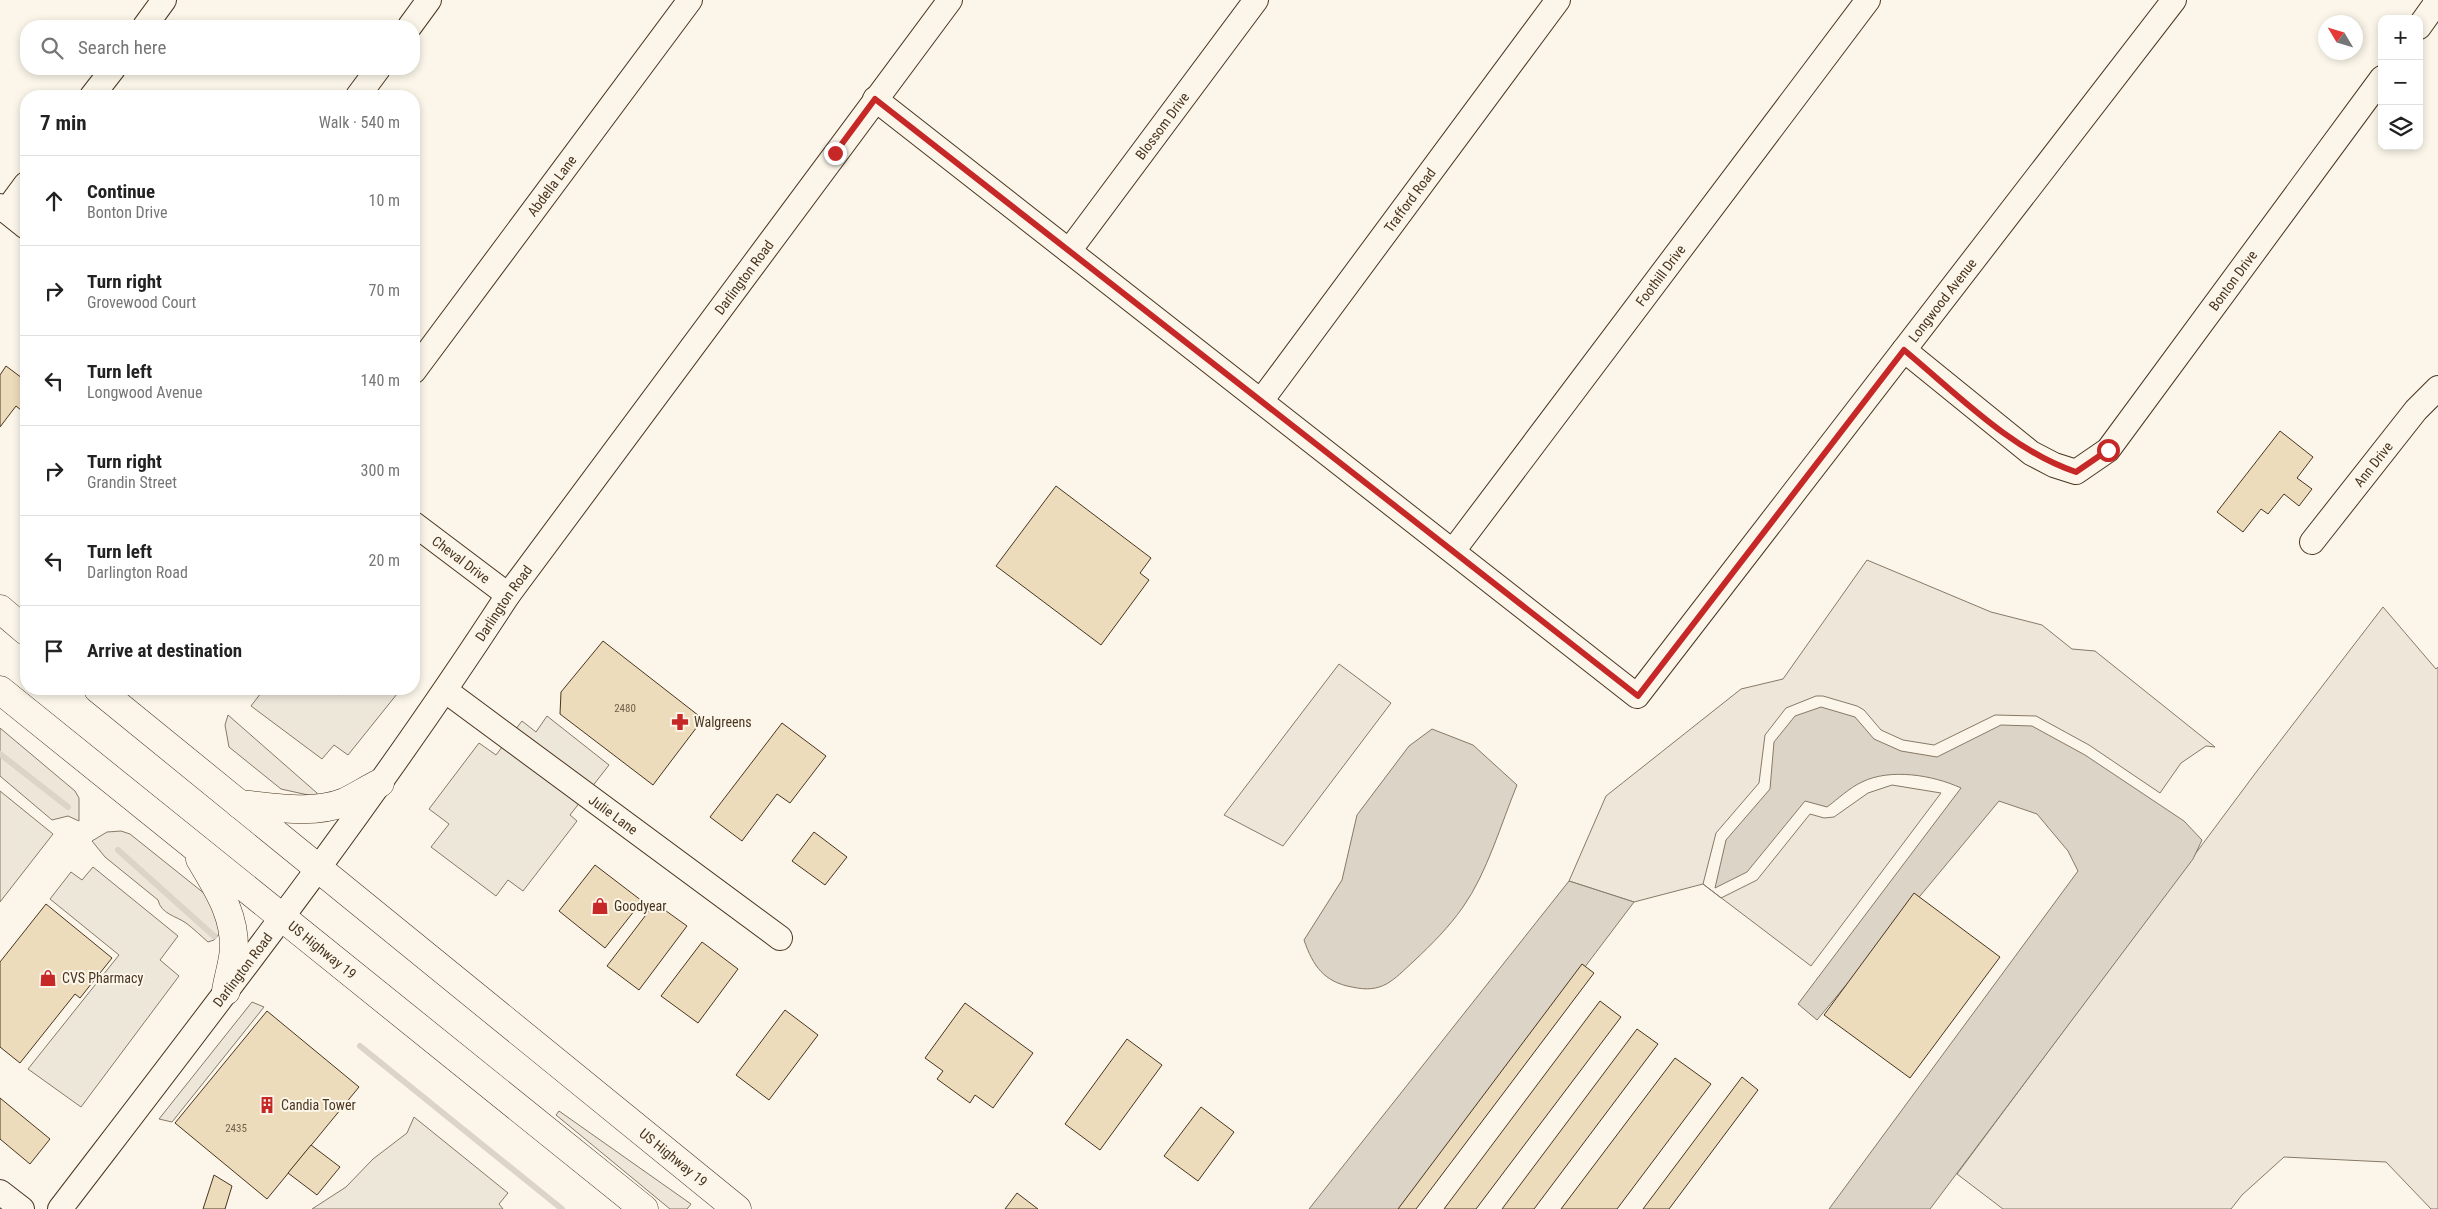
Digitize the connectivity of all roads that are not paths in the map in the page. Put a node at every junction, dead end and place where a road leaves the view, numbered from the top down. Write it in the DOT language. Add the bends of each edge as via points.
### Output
graph roads {
  1 [pos="164,0"];
  2 [pos="429,0"];
  3 [pos="690,0"];
  4 [pos="950,0"];
  5 [pos="1256,0"];
  6 [pos="1558,0"];
  7 [pos="1868,0"];
  8 [pos="2174,0"];
  9 [pos="2435,2"];
  10 [pos="149,20"];
  11 [pos="414,20"];
  12 [pos="2423,21"];
  13 [pos="108,75"];
  14 [pos="374,75"];
  15 [pos="2378,83"];
  16 [pos="97,90"];
  17 [pos="362,90"];
  18 [pos="875,99"];
  19 [pos="20,190"];
  20 [pos="3,208"];
  21 [pos="20,221"];
  22 [pos="1069,251"];
  23 [pos="1904,350"];
  24 [pos="420,363"];
  25 [pos="2438,388"];
  26 [pos="1261,401"];
  27 [pos="420,529"];
  28 [pos="2312,542"];
  29 [pos="1453,552"];
  30 [pos="508,595"];
  31 [pos="0,609"];
  32 [pos="20,626"];
  33 [pos="0,690"];
  34 [pos="446,691"];
  35 [pos="105,695"];
  36 [pos="380,783"];
  37 [pos="240,804"];
  38 [pos="192,845"];
  39 [pos="320,868"];
  40 [pos="282,918"];
  41 [pos="780,938"];
  42 [pos="226,991"];
  43 [pos="0,1192"];
  44 [pos="22,1209"];
  45 [pos="60,1209"];
  46 [pos="644,1209"];
  47 [pos="738,1209"];
  1 -- 10 [label="street"];
  2 -- 11 [label="street"];
  3 -- 24 [label="street, Abdella Lane"];
  4 -- 18 [label="street, Darlington Road"];
  5 -- 22 [label="street, Blossom Drive"];
  6 -- 26 [label="street, Trafford Road"];
  7 -- 29 [label="street, Foothill Drive"];
  8 -- 23 [label="street, Longwood Avenue"];
  9 -- 12 [label="street"];
  13 -- 16 [label="street"];
  14 -- 17 [label="street"];
  15 -- 23 [label="street, Bonton Drive" via="2108,450 2076,472 2031,453"];
  18 -- 22 [label="street"];
  18 -- 30 [label="street, Darlington Road"];
  19 -- 20 [label="street"];
  20 -- 21 [label="street"];
  22 -- 26 [label="street"];
  23 -- 29 [label="street, Longwood Avenue" via="1638,696"];
  25 -- 28 [label="street, Ann Drive" via="2416,410"];
  26 -- 29 [label="street"];
  27 -- 30 [label="street, Cheval Drive"];
  30 -- 34 [label="street, Darlington Road"];
  31 -- 32 [label="highway"];
  33 -- 38 [label="highway, US Highway 19"];
  34 -- 36 [label="street, Darlington Road"];
  34 -- 41 [label="street, Julie Lane"];
  35 -- 37 [label="highway, US Highway 19"];
  36 -- 37 [label="highway" via="344,802 329,806"];
  36 -- 39 [label="street, Darlington Road"];
  37 -- 39 [label="highway, US Highway 19"];
  38 -- 40 [label="highway, US Highway 19"];
  38 -- 42 [label="highway" via="227,905 231,920 234,950"];
  39 -- 40 [label="street, Darlington Road"];
  39 -- 47 [label="highway, US Highway 19"];
  40 -- 42 [label="street, Darlington Road"];
  40 -- 46 [label="highway, US Highway 19"];
  42 -- 45 [label="street, Darlington Road"];
  43 -- 44 [label="street"];
}
